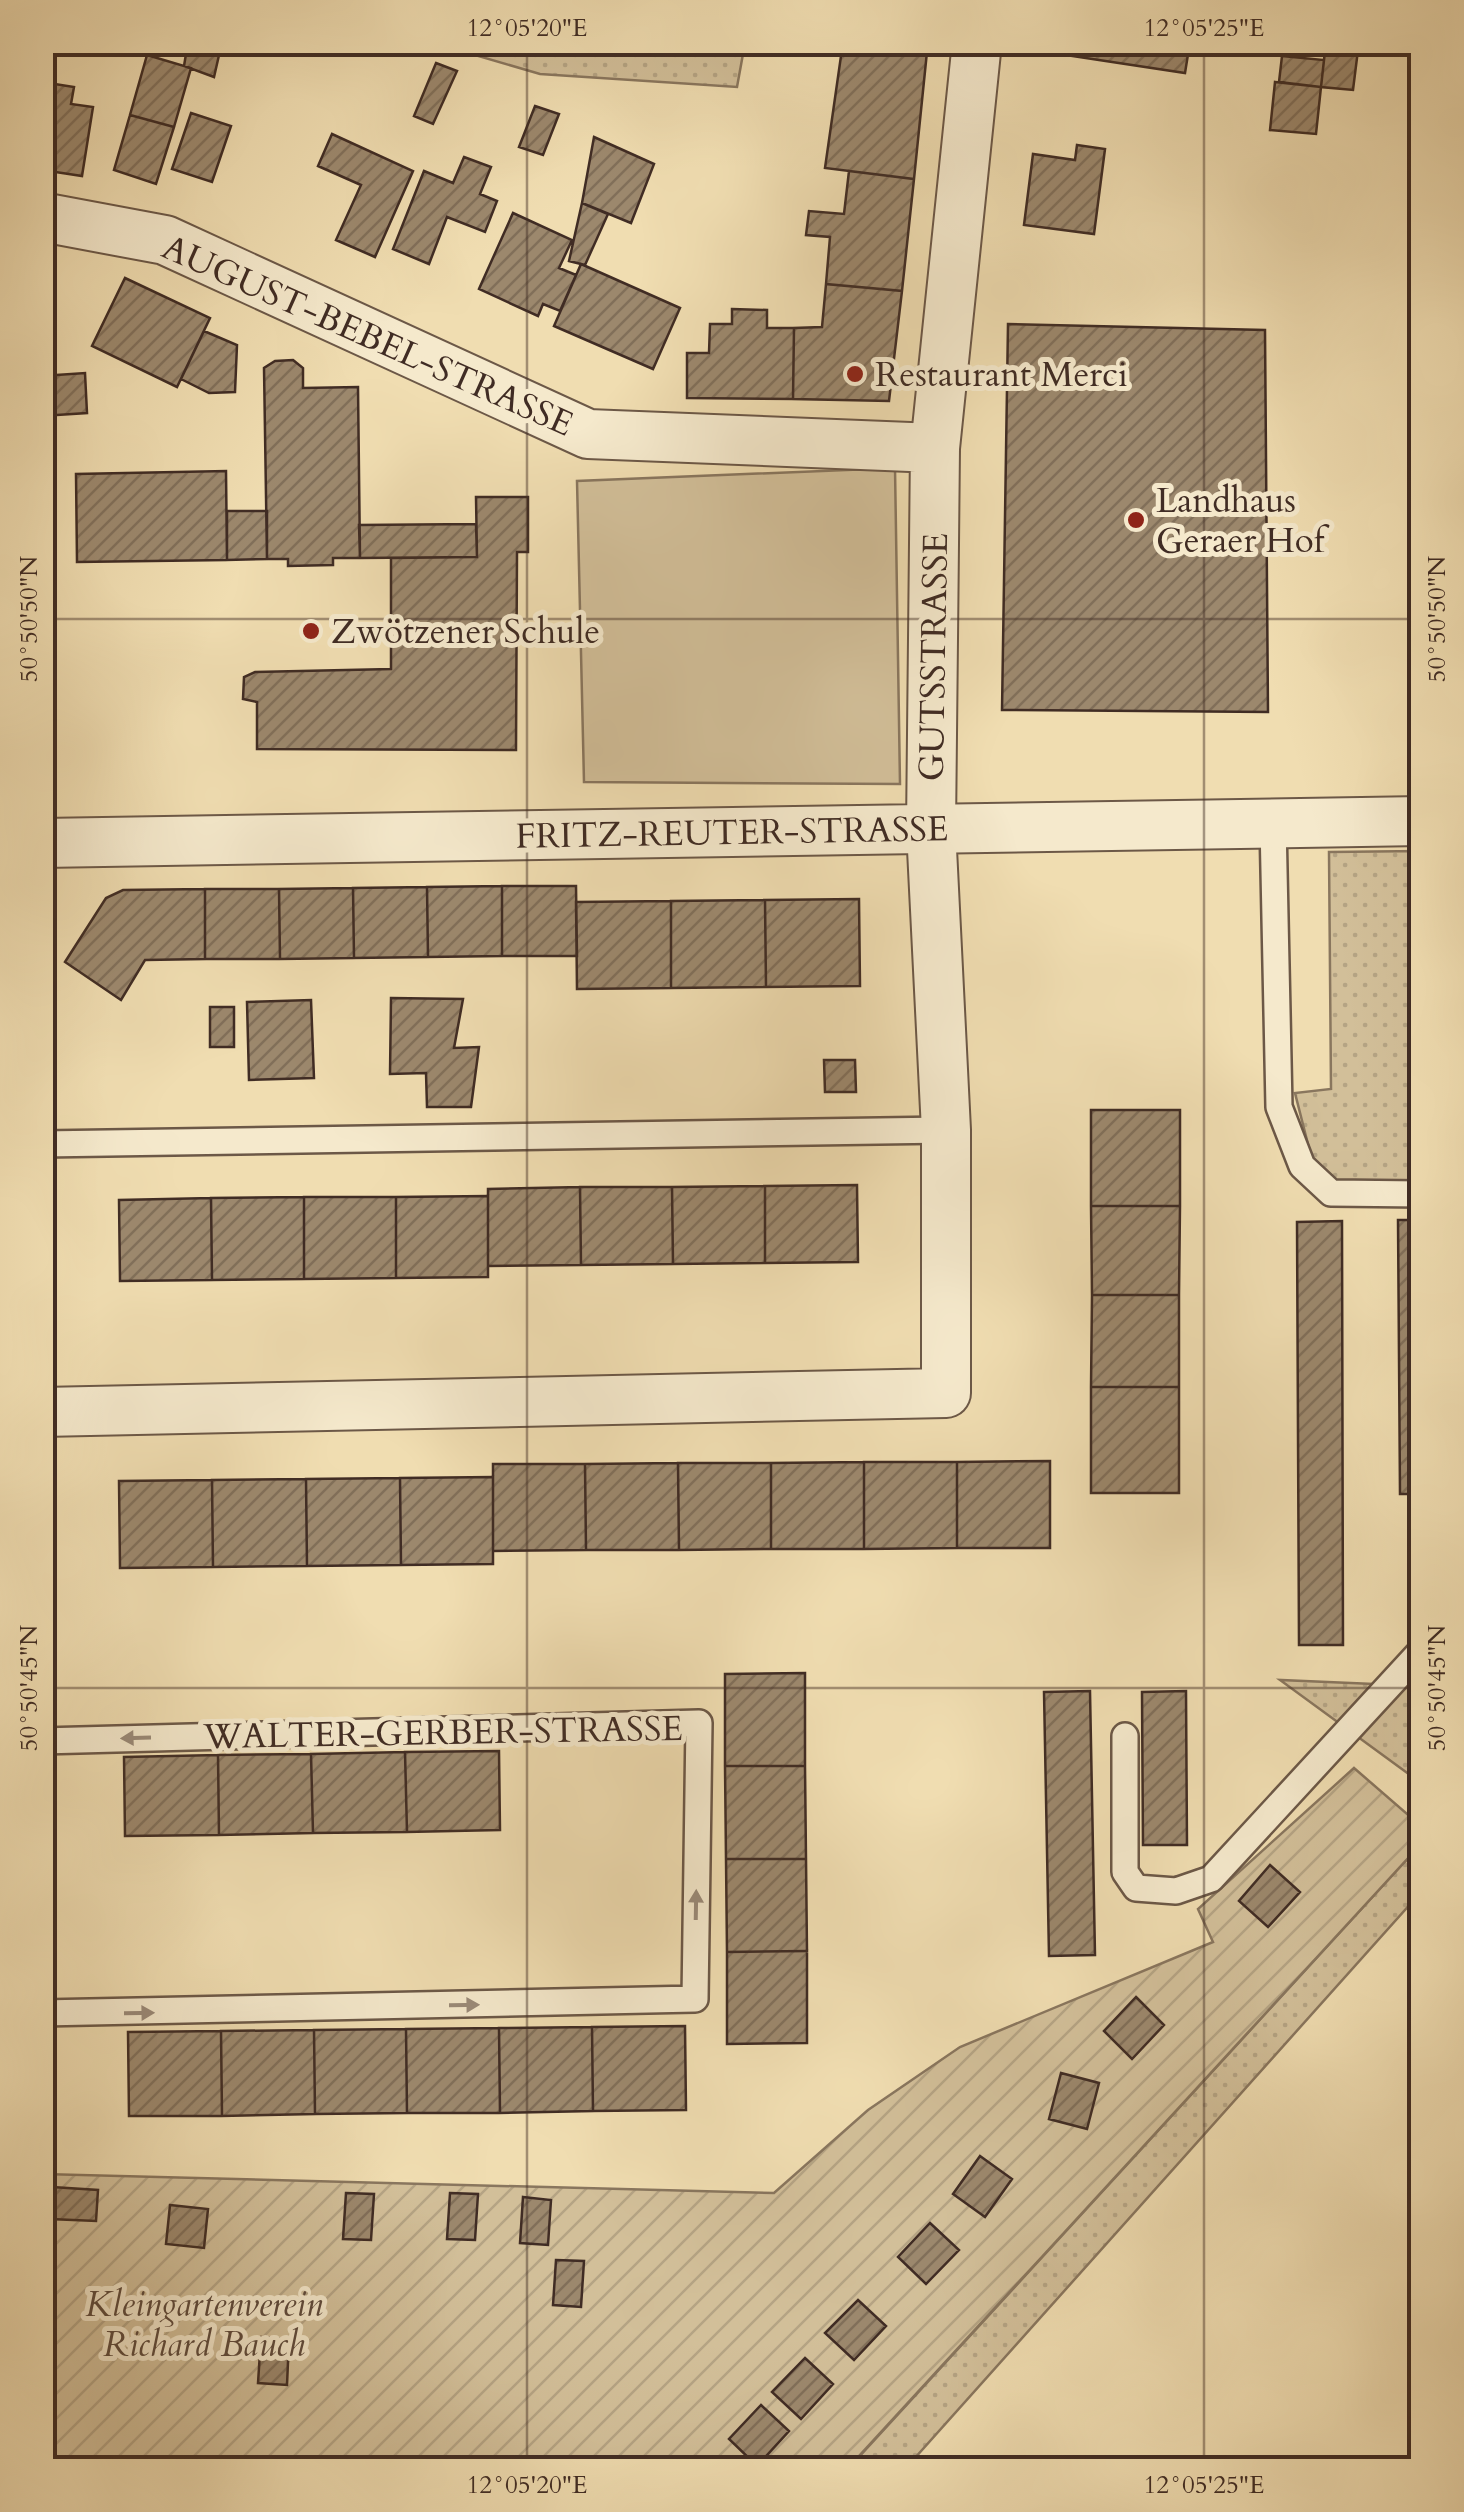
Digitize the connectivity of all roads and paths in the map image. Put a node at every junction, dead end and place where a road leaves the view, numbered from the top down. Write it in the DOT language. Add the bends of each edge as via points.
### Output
graph roads {
  1 [pos="978,42"];
  2 [pos="42,217"];
  3 [pos="935,448"];
  4 [pos="1422,821"];
  5 [pos="1273,823"];
  6 [pos="931,830"];
  7 [pos="42,842"];
  8 [pos="946,1130"];
  9 [pos="42,1144"];
  10 [pos="1422,1194"];
  11 [pos="42,1412"];
  12 [pos="1422,1650"];
  13 [pos="1125,1736"];
  14 [pos="42,1741"];
  15 [pos="42,2013"];
  1 -- 3 [label="street, GUTSSTRASSE"];
  2 -- 3 [label="street, AUGUST-BEBEL-STRASSE" via="165,240 588,434"];
  3 -- 6 [label="street, GUTSSTRASSE"];
  4 -- 5 [label="street, FRITZ-REUTER-STRASSE"];
  5 -- 6 [label="street, FRITZ-REUTER-STRASSE"];
  5 -- 10 [label="lane" via="1279,1106 1302,1166 1331,1194"];
  6 -- 7 [label="street, FRITZ-REUTER-STRASSE"];
  6 -- 8 [label="street, GUTSSTRASSE"];
  8 -- 9 [label="lane"];
  8 -- 11 [label="street, GUTSSTRASSE" via="946,1393"];
  12 -- 13 [label="lane" via="1211,1878 1176,1891 1136,1888 1125,1872"];
  15 -- 14 [label="lane, WALTER-GERBER-STRASSE, one-way" via="695,1998 699,1723"];
}
